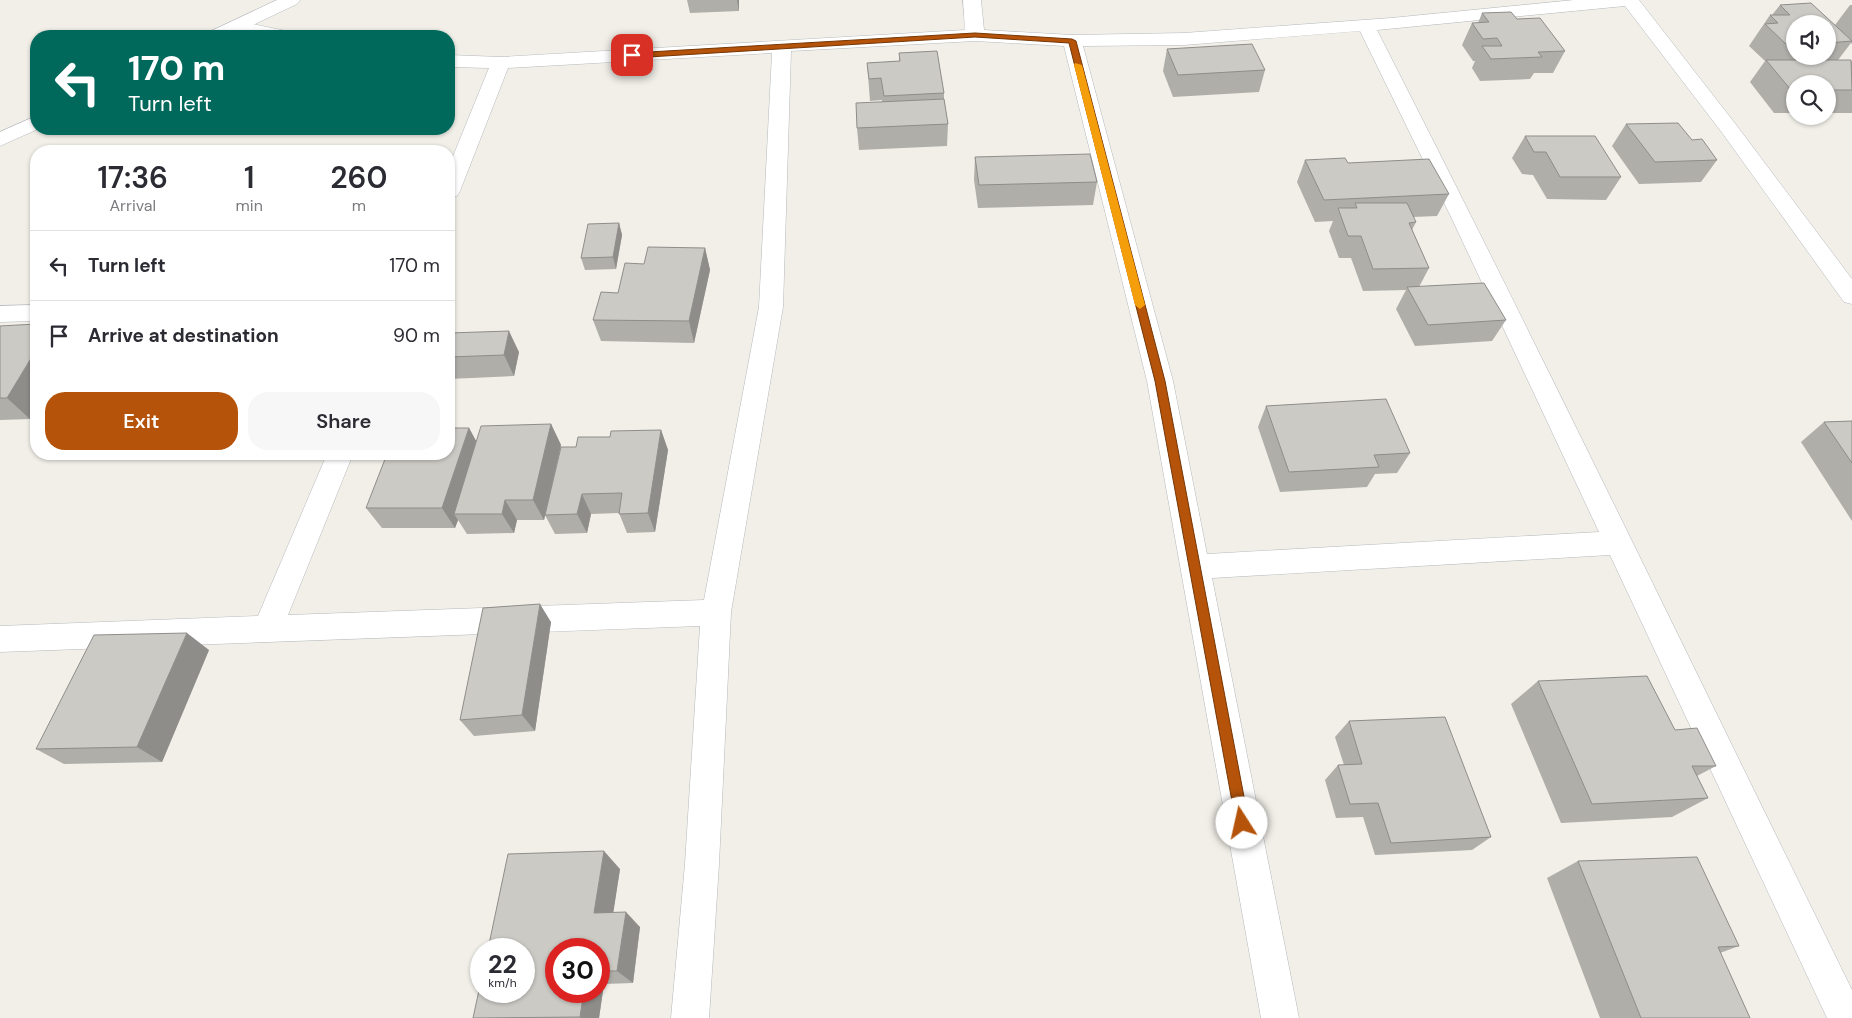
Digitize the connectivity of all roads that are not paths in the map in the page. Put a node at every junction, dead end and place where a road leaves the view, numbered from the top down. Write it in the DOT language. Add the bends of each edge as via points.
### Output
graph roads {
  1 [pos="291,0"];
  2 [pos="972,0"];
  3 [pos="1630,0"];
  4 [pos="1366,25"];
  5 [pos="238,26"];
  6 [pos="229,30"];
  7 [pos="256,30"];
  8 [pos="975,35"];
  9 [pos="1072,41"];
  10 [pos="782,46"];
  11 [pos="455,61"];
  12 [pos="501,63"];
  13 [pos="30,125"];
  14 [pos="0,140"];
  15 [pos="455,176"];
  16 [pos="1852,296"];
  17 [pos="30,313"];
  18 [pos="0,314"];
  19 [pos="338,460"];
  20 [pos="1620,543"];
  21 [pos="1195,568"];
  22 [pos="716,612"];
  23 [pos="267,630"];
  24 [pos="0,639"];
  25 [pos="690,1018"];
  26 [pos="1280,1018"];
  27 [pos="1846,1018"];
  1 -- 5 [label="street"];
  2 -- 8 [label="street"];
  3 -- 4 [label="street"];
  3 -- 16 [label="street"];
  4 -- 9 [label="street" via="1184,39"];
  4 -- 20 [label="street"];
  5 -- 6 [label="street"];
  5 -- 7 [label="street"];
  8 -- 9 [label="street"];
  8 -- 10 [label="street"];
  9 -- 21 [label="street" via="1160,381"];
  10 -- 12 [label="street"];
  10 -- 22 [label="street" via="771,308"];
  11 -- 12 [label="street"];
  12 -- 15 [label="street"];
  13 -- 14 [label="street"];
  17 -- 18 [label="street"];
  19 -- 23 [label="street"];
  20 -- 21 [label="street"];
  20 -- 27 [label="street"];
  21 -- 26 [label="street"];
  22 -- 23 [label="street"];
  22 -- 25 [label="street"];
  23 -- 24 [label="street"];
}
